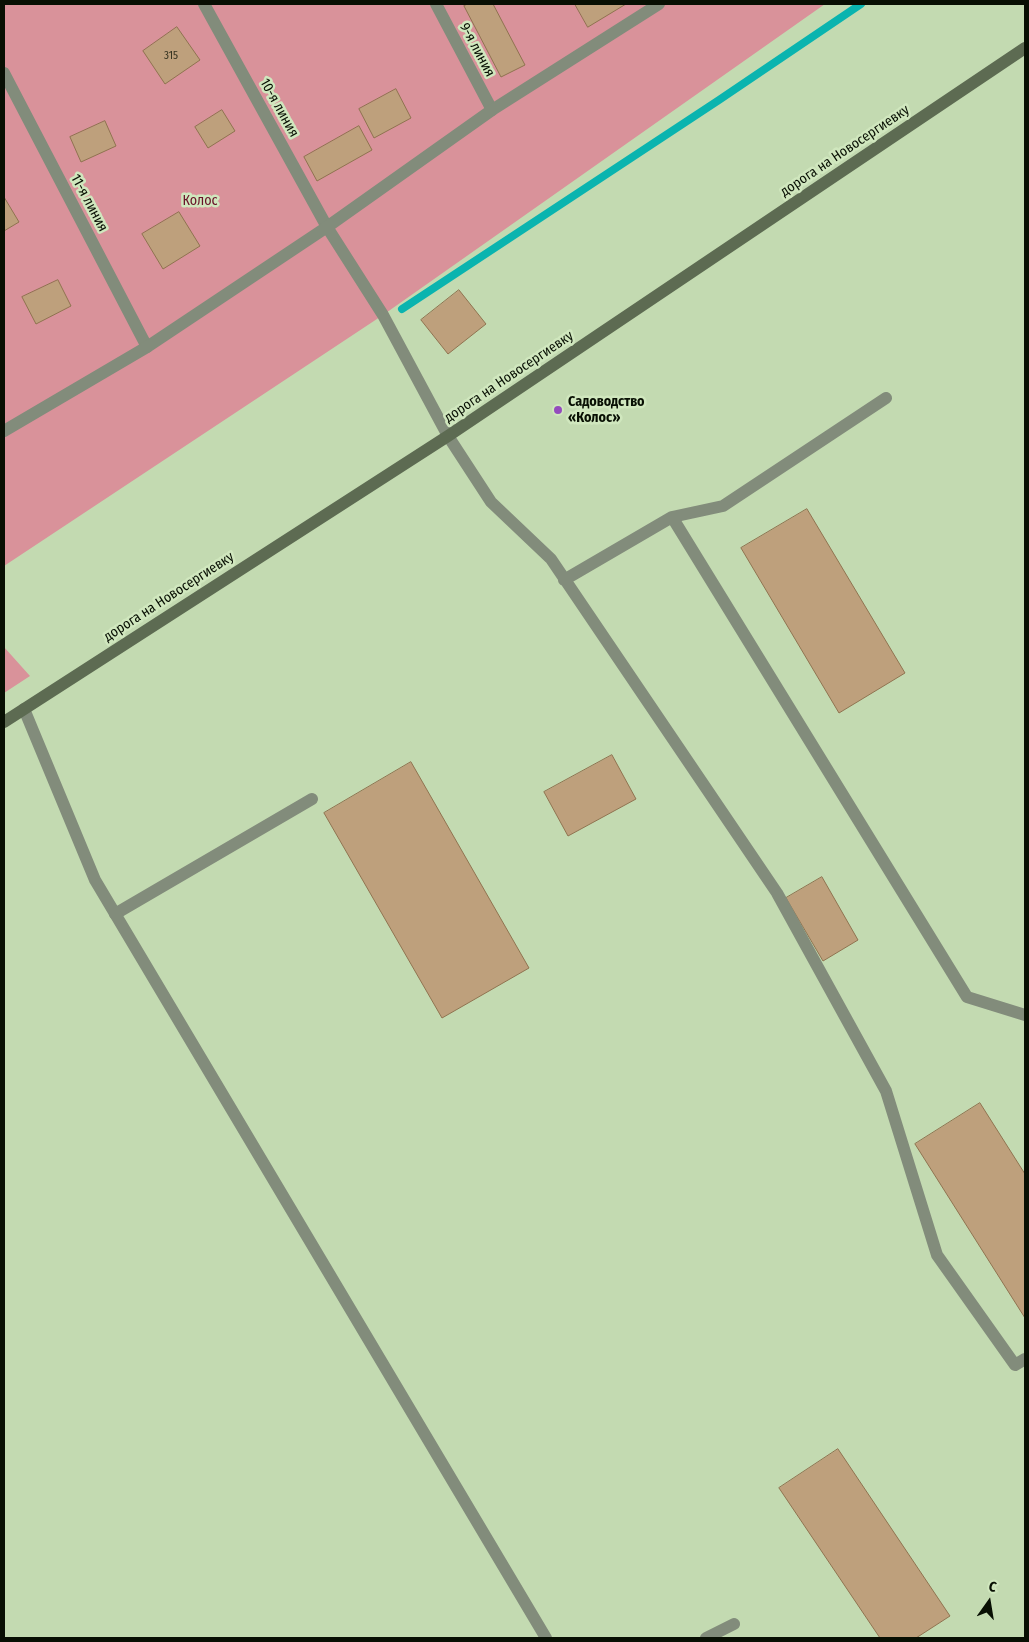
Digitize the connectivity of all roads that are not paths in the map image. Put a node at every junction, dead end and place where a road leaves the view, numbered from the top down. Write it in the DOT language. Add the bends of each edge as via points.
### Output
graph roads {
  1 [pos="204,4"];
  2 [pos="436,4"];
  3 [pos="659,4"];
  4 [pos="1025,48"];
  5 [pos="4,73"];
  6 [pos="492,110"];
  7 [pos="327,227"];
  8 [pos="147,347"];
  9 [pos="886,398"];
  10 [pos="4,431"];
  11 [pos="448,436"];
  12 [pos="672,517"];
  13 [pos="564,580"];
  14 [pos="24,709"];
  15 [pos="4,722"];
  16 [pos="312,799"];
  17 [pos="115,914"];
  18 [pos="1025,1015"];
  19 [pos="1025,1359"];
  20 [pos="734,1624"];
  21 [pos="546,1638"];
  22 [pos="706,1638"];
  1 -- 7 [label="street, 10-я линия"];
  2 -- 6 [label="street, 9-я линия"];
  3 -- 6 [label="street"];
  4 -- 11 [label="street, дорога на Новосергиевку"];
  5 -- 8 [label="street, 11-я линия"];
  6 -- 7 [label="street"];
  7 -- 8 [label="street"];
  7 -- 11 [label="street, 10-я линия" via="383,315"];
  8 -- 10 [label="street"];
  9 -- 12 [label="street" via="723,506"];
  11 -- 13 [label="street, 10-я линия" via="491,502 550,559"];
  11 -- 14 [label="street, дорога на Новосергиевку"];
  12 -- 13 [label="street"];
  12 -- 18 [label="street" via="967,997"];
  13 -- 19 [label="street, 10-я линия" via="777,893 886,1091 937,1255 1015,1365"];
  14 -- 15 [label="street, дорога на Новосергиевку"];
  14 -- 17 [label="street" via="95,880"];
  16 -- 17 [label="street"];
  17 -- 21 [label="street"];
  20 -- 22 [label="street"];
}
